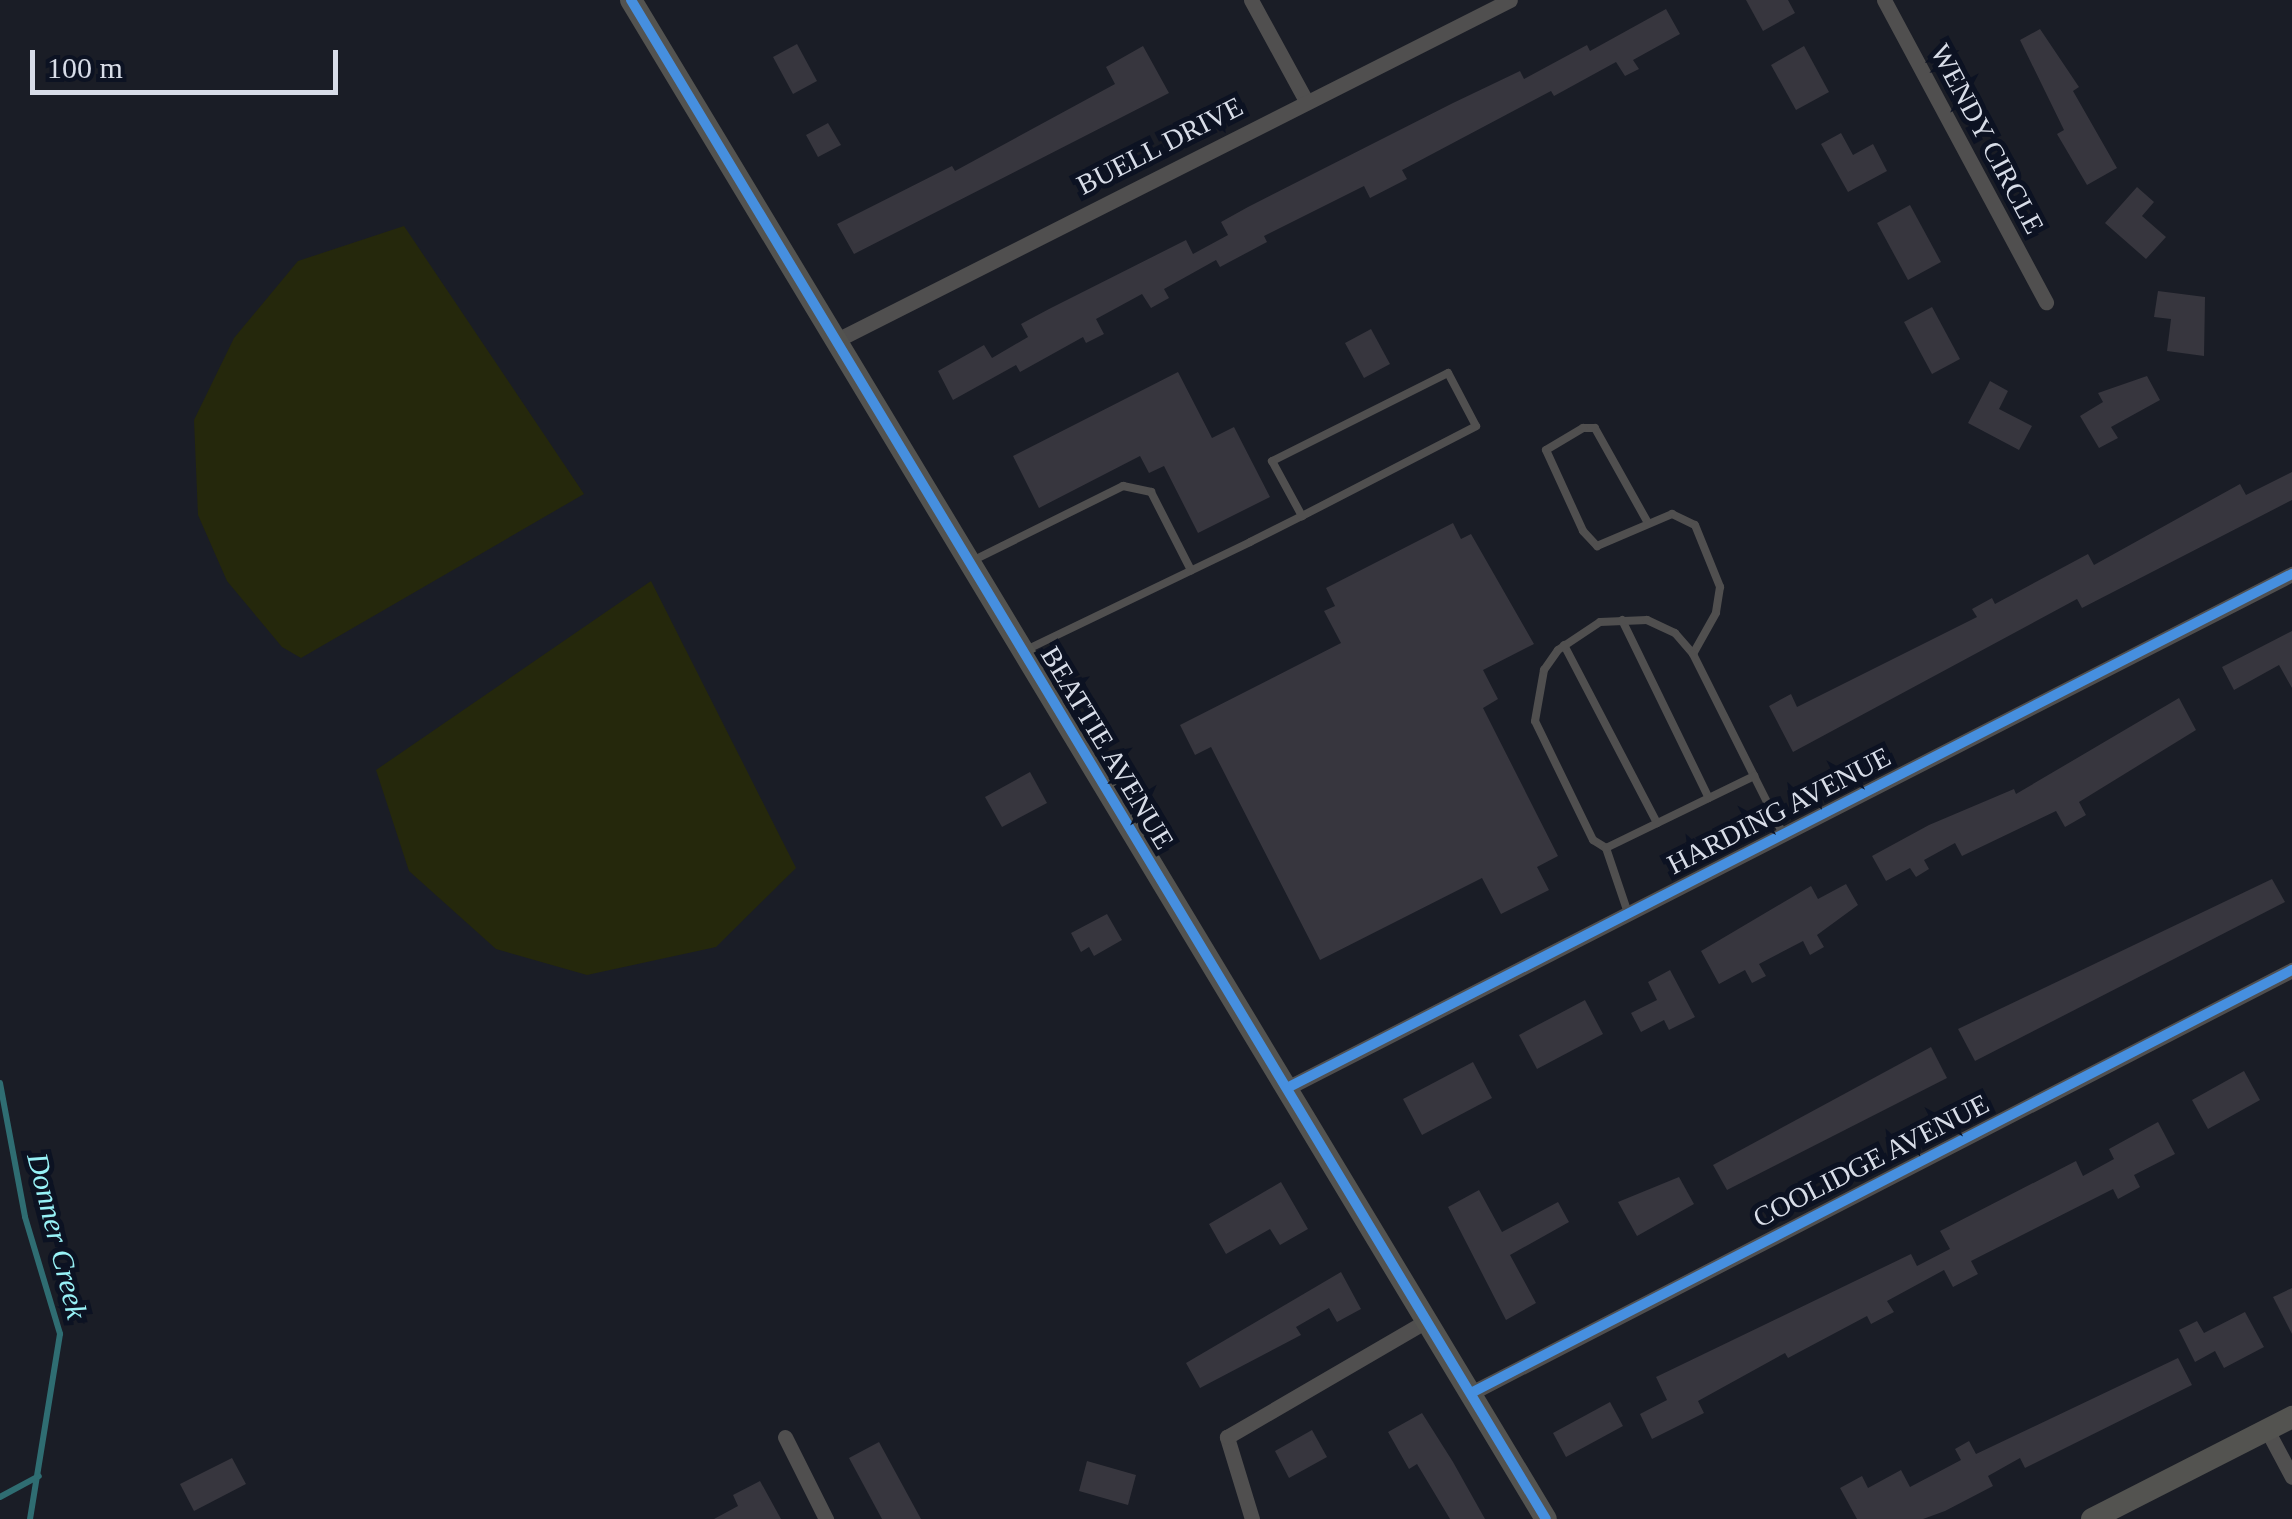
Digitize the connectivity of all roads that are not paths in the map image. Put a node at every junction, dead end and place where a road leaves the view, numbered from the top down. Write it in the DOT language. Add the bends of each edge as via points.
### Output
graph roads {
  1 [pos="630,0"];
  2 [pos="1251,0"];
  3 [pos="1510,0"];
  4 [pos="1884,0"];
  5 [pos="1305,99"];
  6 [pos="2046,302"];
  7 [pos="835,342"];
  8 [pos="1302,516"];
  9 [pos="1648,523"];
  10 [pos="968,563"];
  11 [pos="1191,570"];
  12 [pos="2292,574"];
  13 [pos="1622,620"];
  14 [pos="1564,645"];
  15 [pos="1022,652"];
  16 [pos="1692,654"];
  17 [pos="1754,776"];
  18 [pos="1710,798"];
  19 [pos="1657,823"];
  20 [pos="1782,834"];
  21 [pos="1606,848"];
  22 [pos="1628,913"];
  23 [pos="2292,970"];
  24 [pos="1287,1088"];
  25 [pos="1426,1320"];
  26 [pos="1471,1393"];
  27 [pos="2292,1417"];
  28 [pos="2267,1430"];
  29 [pos="785,1437"];
  30 [pos="2292,1478"];
  31 [pos="826,1519"];
  32 [pos="1252,1519"];
  33 [pos="1546,1519"];
  34 [pos="2092,1519"];
  1 -- 7 [label="street, BEATTIE AVENUE"];
  2 -- 5 [label="street"];
  3 -- 5 [label="street, BUELL DRIVE"];
  4 -- 6 [label="street, WENDY CIRCLE"];
  5 -- 7 [label="street, BUELL DRIVE"];
  7 -- 10 [label="street, BEATTIE AVENUE"];
  8 -- 8 [label="lane" via="1476,426 1448,373 1272,461"];
  8 -- 11 [label="lane"];
  9 -- 9 [label="lane" via="1605,546 1589,541 1546,450 1595,428"];
  9 -- 16 [label="lane" via="1685,516 1714,564 1716,613"];
  10 -- 11 [label="lane" via="1123,486 1151,492"];
  10 -- 15 [label="street, BEATTIE AVENUE"];
  11 -- 15 [label="lane"];
  12 -- 20 [label="street, HARDING AVENUE"];
  13 -- 14 [label="lane" via="1600,622"];
  13 -- 16 [label="lane" via="1646,620 1675,633"];
  13 -- 18 [label="lane"];
  14 -- 19 [label="lane"];
  14 -- 21 [label="lane" via="1544,670 1536,721 1593,840"];
  15 -- 24 [label="street, BEATTIE AVENUE"];
  16 -- 17 [label="lane"];
  17 -- 18 [label="lane"];
  17 -- 20 [label="lane"];
  18 -- 19 [label="lane"];
  19 -- 21 [label="lane"];
  20 -- 22 [label="street, HARDING AVENUE"];
  21 -- 22 [label="lane"];
  22 -- 24 [label="street, HARDING AVENUE"];
  23 -- 26 [label="street, COOLIDGE AVENUE"];
  24 -- 25 [label="street, BEATTIE AVENUE"];
  25 -- 26 [label="street, BEATTIE AVENUE"];
  25 -- 32 [label="street" via="1227,1437"];
  26 -- 33 [label="street, BEATTIE AVENUE"];
  27 -- 28 [label="street"];
  28 -- 30 [label="street"];
  28 -- 34 [label="street"];
  29 -- 31 [label="street"];
}
